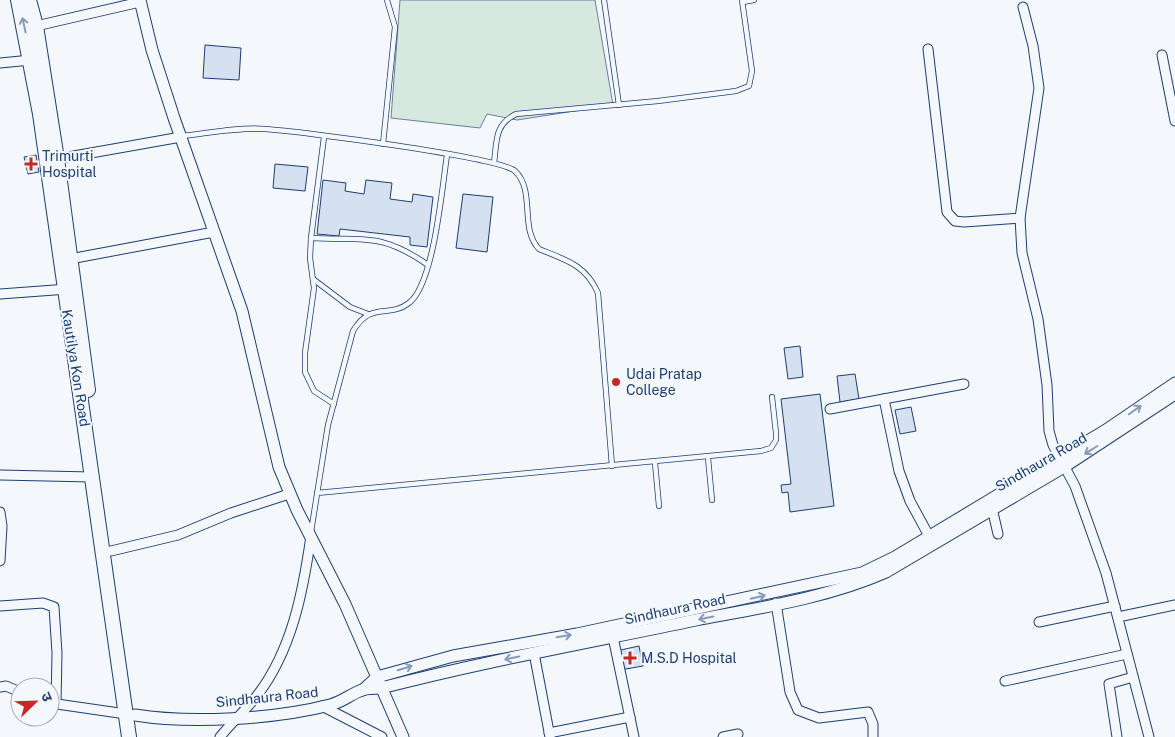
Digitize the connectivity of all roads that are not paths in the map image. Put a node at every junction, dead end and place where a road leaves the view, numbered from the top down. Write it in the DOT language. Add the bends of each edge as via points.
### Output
graph roads {
  1 [pos="18,0"];
  2 [pos="29,0"];
  3 [pos="387,0"];
  4 [pos="604,0"];
  5 [pos="754,0"];
  6 [pos="140,1"];
  7 [pos="743,1"];
  8 [pos="1023,7"];
  9 [pos="36,26"];
  10 [pos="928,49"];
  11 [pos="1162,55"];
  12 [pos="31,60"];
  13 [pos="0,62"];
  14 [pos="1172,86"];
  15 [pos="619,104"];
  16 [pos="1175,121"];
  17 [pos="181,136"];
  18 [pos="324,137"];
  19 [pos="383,144"];
  20 [pos="447,155"];
  21 [pos="57,159"];
  22 [pos="494,163"];
  23 [pos="1020,218"];
  24 [pos="214,232"];
  25 [pos="311,238"];
  26 [pos="70,259"];
  27 [pos="428,265"];
  28 [pos="313,279"];
  29 [pos="69,289"];
  30 [pos="0,294"];
  31 [pos="369,314"];
  32 [pos="1175,382"];
  33 [pos="964,384"];
  34 [pos="1175,394"];
  35 [pos="772,397"];
  36 [pos="884,399"];
  37 [pos="334,404"];
  38 [pos="830,409"];
  39 [pos="708,458"];
  40 [pos="1062,462"];
  41 [pos="655,463"];
  42 [pos="612,466"];
  43 [pos="0,475"];
  44 [pos="92,477"];
  45 [pos="317,493"];
  46 [pos="289,494"];
  47 [pos="712,500"];
  48 [pos="659,506"];
  49 [pos="992,508"];
  50 [pos="0,512"];
  51 [pos="998,534"];
  52 [pos="311,535"];
  53 [pos="929,536"];
  54 [pos="111,551"];
  55 [pos="0,561"];
  56 [pos="776,603"];
  57 [pos="1175,605"];
  58 [pos="0,606"];
  59 [pos="1115,606"];
  60 [pos="1118,617"];
  61 [pos="1039,622"];
  62 [pos="613,637"];
  63 [pos="534,653"];
  64 [pos="1127,654"];
  65 [pos="56,677"];
  66 [pos="1133,677"];
  67 [pos="1004,681"];
  68 [pos="379,682"];
  69 [pos="60,705"];
  70 [pos="322,706"];
  71 [pos="130,714"];
  72 [pos="630,716"];
  73 [pos="239,717"];
  74 [pos="738,734"];
  75 [pos="549,735"];
  76 [pos="129,737"];
  77 [pos="138,737"];
  78 [pos="220,737"];
  79 [pos="382,737"];
  80 [pos="403,737"];
  81 [pos="634,737"];
  82 [pos="723,737"];
  83 [pos="873,737"];
  84 [pos="1117,737"];
  85 [pos="1149,737"];
  12 -- 1 [label="highway, Kautilya Kon Road, one-way"];
  2 -- 9 [label="highway, Kautilya Kon Road"];
  3 -- 19 [label="lane" via="395,27"];
  4 -- 15 [label="lane"];
  5 -- 7 [label="lane"];
  6 -- 9 [label="street"];
  6 -- 17 [label="street" via="152,50"];
  7 -- 15 [label="lane" via="752,71 749,86 731,92"];
  8 -- 23 [label="street" via="1039,88"];
  9 -- 21 [label="highway, Kautilya Kon Road"];
  10 -- 23 [label="street" via="947,212 956,221 964,222"];
  11 -- 14 [label="street"];
  12 -- 13 [label="street"];
  12 -- 29 [label="highway, Kautilya Kon Road"];
  14 -- 16 [label="street"];
  15 -- 22 [label="lane" via="516,114 503,122 498,130"];
  17 -- 18 [label="lane" via="265,129"];
  17 -- 21 [label="street"];
  17 -- 24 [label="street"];
  18 -- 19 [label="lane"];
  18 -- 25 [label="lane"];
  19 -- 20 [label="lane"];
  20 -- 22 [label="lane"];
  20 -- 27 [label="lane"];
  21 -- 26 [label="highway, Kautilya Kon Road"];
  22 -- 42 [label="lane" via="515,172 521,180 534,244 584,270 598,293"];
  23 -- 40 [label="street" via="1022,252 1038,319 1049,432"];
  24 -- 26 [label="street"];
  24 -- 46 [label="street" via="242,312 271,436"];
  25 -- 27 [label="lane" via="389,242"];
  25 -- 28 [label="lane"];
  26 -- 29 [label="highway, Kautilya Kon Road"];
  27 -- 31 [label="lane" via="422,286 407,305"];
  28 -- 31 [label="lane" via="350,308"];
  28 -- 37 [label="lane" via="305,372 314,391"];
  29 -- 30 [label="street"];
  29 -- 44 [label="highway, Kautilya Kon Road"];
  29 -- 54 [label="highway, Kautilya Kon Road"];
  31 -- 37 [label="lane" via="353,331"];
  40 -- 32 [label="street, one-way"];
  33 -- 36 [label="street"];
  34 -- 40 [label="street, Sindhaura Road, one-way"];
  35 -- 39 [label="lane" via="776,440 771,448"];
  36 -- 38 [label="street"];
  36 -- 53 [label="street" via="903,483"];
  37 -- 45 [label="lane"];
  39 -- 41 [label="lane"];
  39 -- 47 [label="lane"];
  40 -- 49 [label="street, Sindhaura Road"];
  40 -- 53 [label="street"];
  40 -- 59 [label="street" via="1080,498"];
  41 -- 42 [label="lane"];
  41 -- 48 [label="lane"];
  42 -- 45 [label="lane"];
  43 -- 44 [label="street"];
  44 -- 71 [label="highway, Kautilya Kon Road"];
  45 -- 52 [label="lane"];
  46 -- 52 [label="street"];
  46 -- 54 [label="street" via="230,513 178,535"];
  49 -- 51 [label="street"];
  49 -- 56 [label="street, Sindhaura Road" via="886,572 862,582"];
  50 -- 55 [label="street"];
  52 -- 68 [label="street"];
  52 -- 73 [label="street" via="292,629 268,678"];
  68 -- 53 [label="street, one-way" via="453,656 577,634 862,573"];
  54 -- 71 [label="highway, Kautilya Kon Road"];
  56 -- 62 [label="street, Sindhaura Road, one-way"];
  56 -- 83 [label="street" via="790,692 798,710 819,718 868,712 873,724"];
  57 -- 60 [label="street"];
  58 -- 65 [label="street" via="43,603 54,607 58,653"];
  59 -- 60 [label="street"];
  59 -- 61 [label="street"];
  60 -- 64 [label="street"];
  62 -- 63 [label="street, Sindhaura Road"];
  62 -- 72 [label="street"];
  63 -- 68 [label="street, Sindhaura Road, one-way"];
  63 -- 75 [label="street"];
  64 -- 66 [label="street"];
  64 -- 67 [label="street"];
  66 -- 84 [label="street" via="1109,684"];
  66 -- 85 [label="street"];
  68 -- 70 [label="street, Sindhaura Road"];
  68 -- 80 [label="street"];
  69 -- 71 [label="street"];
  70 -- 73 [label="street, Sindhaura Road"];
  70 -- 79 [label="street"];
  71 -- 73 [label="street, Sindhaura Road" via="169,719"];
  71 -- 76 [label="highway, Kautilya Kon Road"];
  71 -- 77 [label="highway, Kautilya Kon Road"];
  72 -- 75 [label="street"];
  72 -- 81 [label="street"];
  73 -- 78 [label="street"];
  74 -- 82 [label="street"];
}
